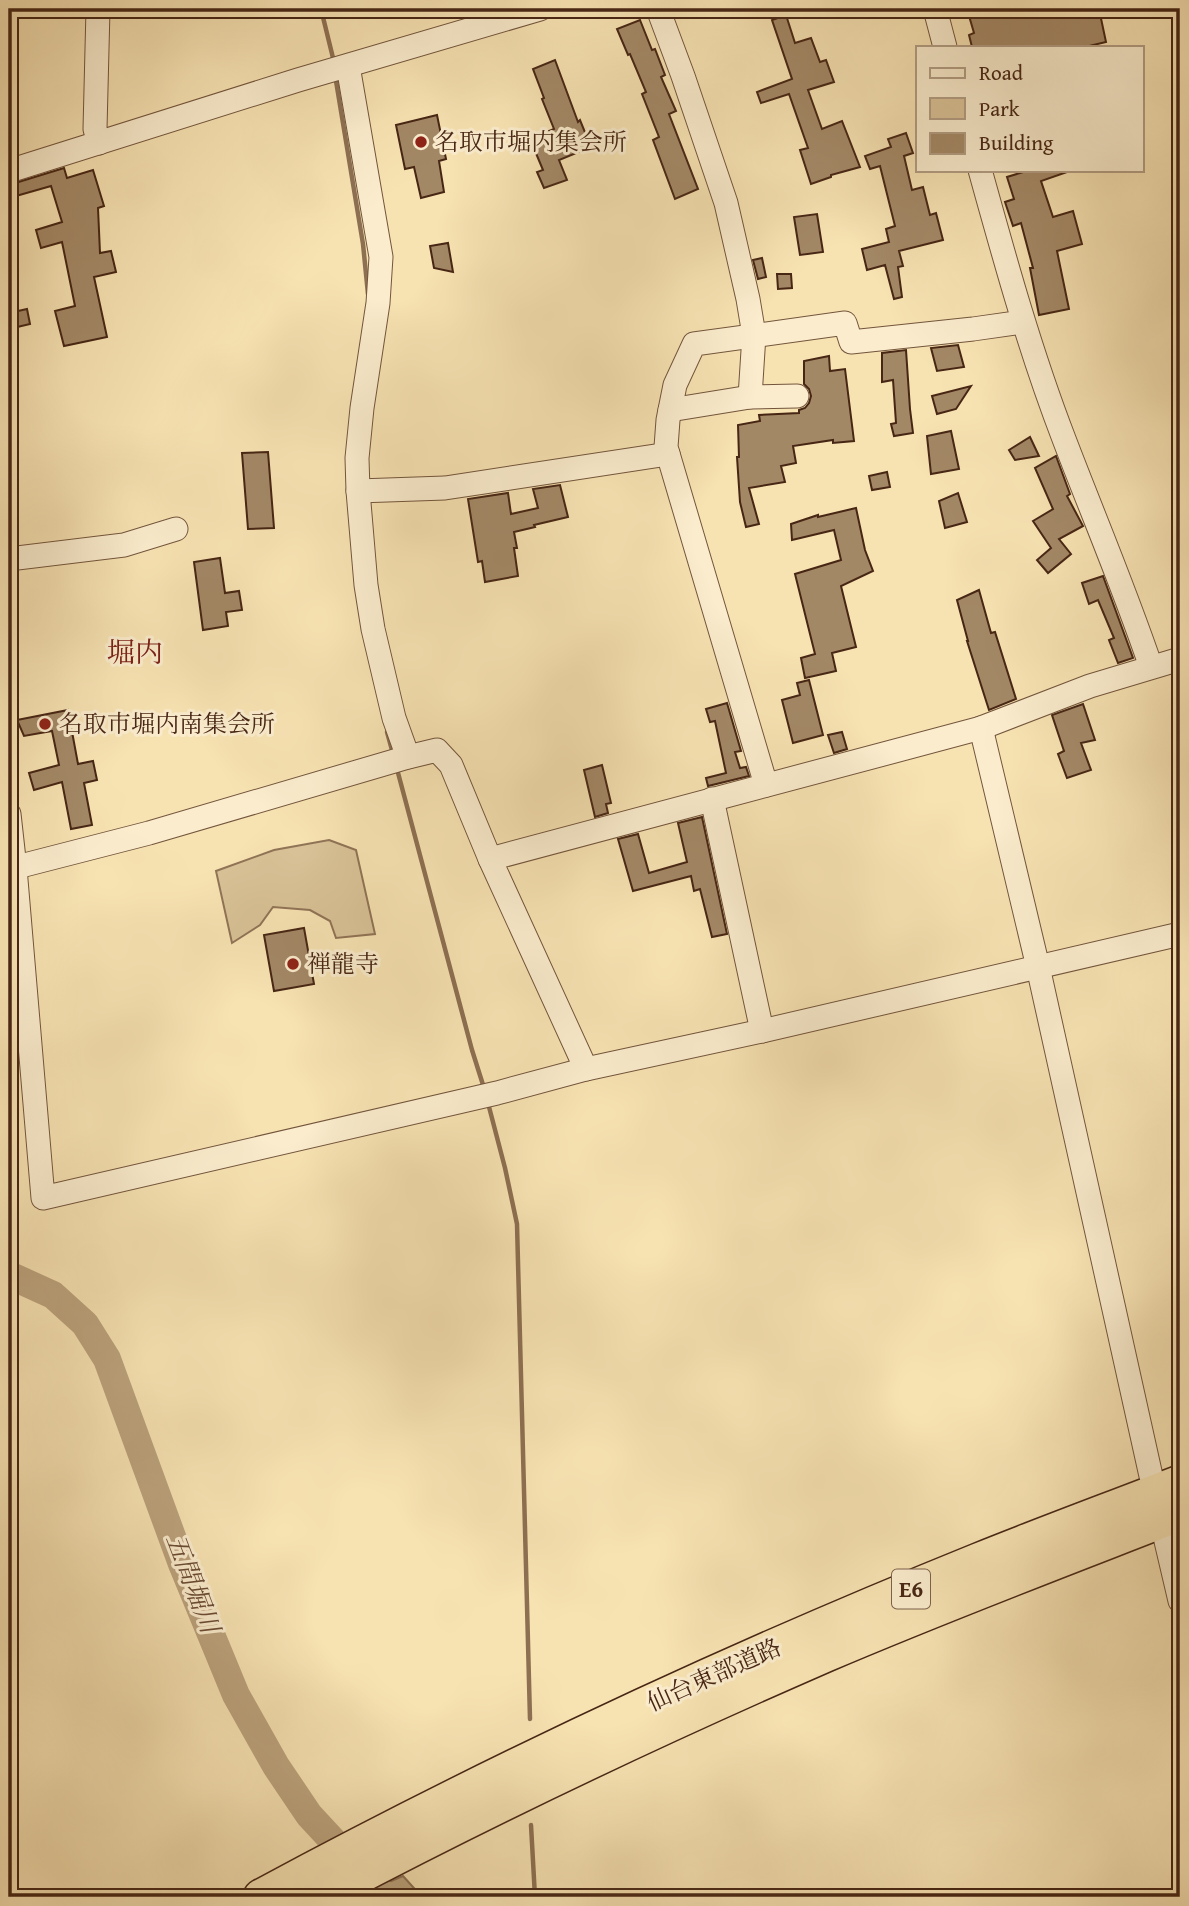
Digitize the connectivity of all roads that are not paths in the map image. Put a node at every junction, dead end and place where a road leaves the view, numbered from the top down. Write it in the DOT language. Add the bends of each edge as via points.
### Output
graph roads {
  1 [pos="98,9"];
  2 [pos="658,9"];
  3 [pos="934,9"];
  4 [pos="533,10"];
  5 [pos="946,46"];
  6 [pos="341,68"];
  7 [pos="99,143"];
  8 [pos="9,171"];
  9 [pos="981,172"];
  10 [pos="1022,322"];
  11 [pos="754,335"];
  12 [pos="797,396"];
  13 [pos="750,397"];
  14 [pos="670,410"];
  15 [pos="668,454"];
  16 [pos="358,491"];
  17 [pos="176,529"];
  18 [pos="9,559"];
  19 [pos="1180,659"];
  20 [pos="1151,667"];
  21 [pos="981,728"];
  22 [pos="400,759"];
  23 [pos="766,785"];
  24 [pos="712,799"];
  25 [pos="9,814"];
  26 [pos="491,859"];
  27 [pos="12,869"];
  28 [pos="1180,934"];
  29 [pos="1038,967"];
  30 [pos="762,1031"];
  31 [pos="586,1069"];
  32 [pos="1166,1480"];
  33 [pos="1173,1525"];
  34 [pos="1180,1601"];
  35 [pos="655,1716"];
  36 [pos="261,1897"];
  37 [pos="319,1897"];
  1 -- 7 [label="street" via="95,129"];
  2 -- 11 [label="street" via="726,204"];
  3 -- 5 [label="street"];
  4 -- 6 [label="street"];
  6 -- 7 [label="street"];
  6 -- 16 [label="street" via="381,257 357,457"];
  7 -- 8 [label="street"];
  9 -- 10 [label="street"];
  10 -- 11 [label="street" via="851,342 845,323"];
  10 -- 20 [label="street"];
  11 -- 13 [label="street"];
  11 -- 14 [label="street" via="694,344 675,385"];
  12 -- 13 [label="street"];
  13 -- 14 [label="street"];
  14 -- 15 [label="street"];
  15 -- 16 [label="street" via="444,488"];
  15 -- 23 [label="street"];
  16 -- 22 [label="street" via="373,629"];
  17 -- 18 [label="street" via="124,545"];
  19 -- 20 [label="street"];
  20 -- 21 [label="street"];
  21 -- 23 [label="street"];
  21 -- 29 [label="street"];
  22 -- 26 [label="street" via="437,750 451,765"];
  22 -- 27 [label="street"];
  23 -- 24 [label="street"];
  24 -- 26 [label="street"];
  24 -- 30 [label="street"];
  25 -- 27 [label="street"];
  26 -- 31 [label="street"];
  27 -- 31 [label="street" via="43,1198 488,1096"];
  28 -- 29 [label="street"];
  29 -- 30 [label="street"];
  29 -- 32 [label="street"];
  30 -- 31 [label="street"];
  32 -- 35 [label="highway, 仙台東部道路 / E6" via="816,1629"];
  33 -- 34 [label="street"];
  33 -- 35 [label="highway, 仙台東部道路 / E6" via="986,1588 827,1654"];
  35 -- 36 [label="highway, 仙台東部道路 / E6" via="481,1784"];
  35 -- 37 [label="highway, 仙台東部道路 / E6" via="492,1810"];
}
